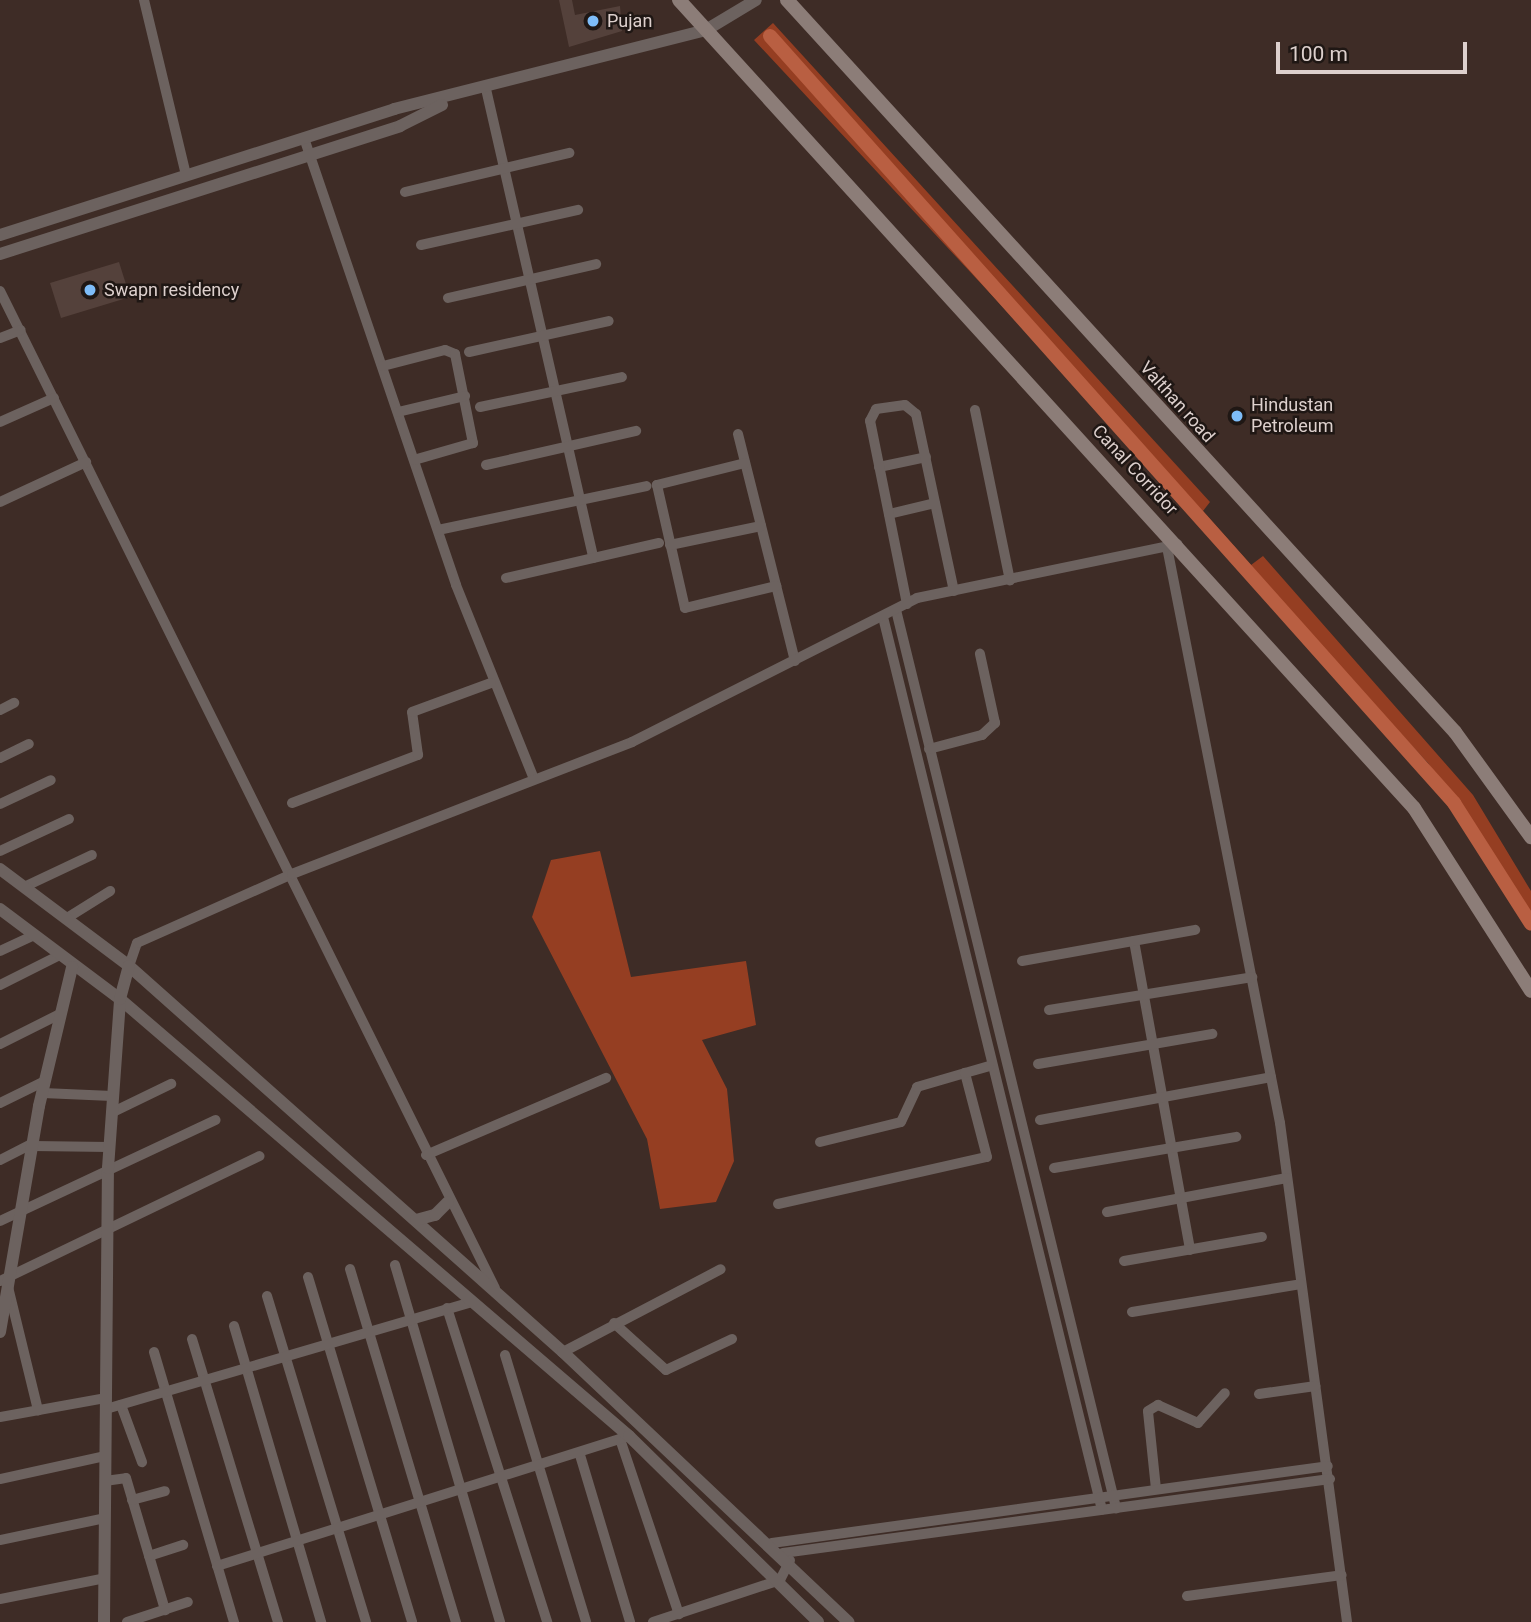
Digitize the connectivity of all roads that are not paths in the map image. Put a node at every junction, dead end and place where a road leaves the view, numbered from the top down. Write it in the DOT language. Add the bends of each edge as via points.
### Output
graph roads {
  1 [pos="144,0"];
  2 [pos="680,0"];
  3 [pos="756,0"];
  4 [pos="787,0"];
  5 [pos="706,30"];
  6 [pos="486,89"];
  7 [pos="458,98"];
  8 [pos="304,138"];
  9 [pos="569,153"];
  10 [pos="312,154"];
  11 [pos="505,168"];
  12 [pos="186,175"];
  13 [pos="405,192"];
  14 [pos="578,210"];
  15 [pos="517,223"];
  16 [pos="0,235"];
  17 [pos="421,245"];
  18 [pos="0,254"];
  19 [pos="596,264"];
  20 [pos="532,278"];
  21 [pos="0,290"];
  22 [pos="448,298"];
  23 [pos="609,321"];
  24 [pos="21,330"];
  25 [pos="544,336"];
  26 [pos="0,338"];
  27 [pos="469,352"];
  28 [pos="383,366"];
  29 [pos="622,377"];
  30 [pos="557,390"];
  31 [pos="465,396"];
  32 [pos="54,398"];
  33 [pos="480,407"];
  34 [pos="975,410"];
  35 [pos="398,412"];
  36 [pos="0,422"];
  37 [pos="636,431"];
  38 [pos="738,435"];
  39 [pos="568,446"];
  40 [pos="926,457"];
  41 [pos="415,460"];
  42 [pos="86,462"];
  43 [pos="745,463"];
  44 [pos="486,465"];
  45 [pos="879,467"];
  46 [pos="646,486"];
  47 [pos="0,502"];
  48 [pos="581,502"];
  49 [pos="935,503"];
  50 [pos="889,514"];
  51 [pos="761,526"];
  52 [pos="438,530"];
  53 [pos="664,544"];
  54 [pos="1172,545"];
  55 [pos="593,558"];
  56 [pos="506,578"];
  57 [pos="1010,580"];
  58 [pos="776,586"];
  59 [pos="954,591"];
  60 [pos="907,604"];
  61 [pos="896,610"];
  62 [pos="883,617"];
  63 [pos="979,654"];
  64 [pos="794,661"];
  65 [pos="491,683"];
  66 [pos="14,703"];
  67 [pos="0,710"];
  68 [pos="29,744"];
  69 [pos="929,749"];
  70 [pos="0,758"];
  71 [pos="534,779"];
  72 [pos="51,780"];
  73 [pos="292,803"];
  74 [pos="0,804"];
  75 [pos="69,819"];
  76 [pos="1531,837"];
  77 [pos="0,851"];
  78 [pos="92,855"];
  79 [pos="0,869"];
  80 [pos="292,873"];
  81 [pos="24,887"];
  82 [pos="110,891"];
  83 [pos="0,909"];
  84 [pos="67,918"];
  85 [pos="1195,930"];
  86 [pos="32,936"];
  87 [pos="1134,941"];
  88 [pos="0,951"];
  89 [pos="58,956"];
  90 [pos="1022,961"];
  91 [pos="129,965"];
  92 [pos="72,967"];
  93 [pos="1252,977"];
  94 [pos="0,985"];
  95 [pos="1531,991"];
  96 [pos="1141,995"];
  97 [pos="120,999"];
  98 [pos="1049,1010"];
  99 [pos="60,1014"];
  100 [pos="1212,1034"];
  101 [pos="0,1044"];
  102 [pos="1153,1046"];
  103 [pos="1038,1065"];
  104 [pos="989,1066"];
  105 [pos="965,1073"];
  106 [pos="1271,1077"];
  107 [pos="606,1078"];
  108 [pos="172,1084"];
  109 [pos="44,1087"];
  110 [pos="112,1096"];
  111 [pos="1163,1097"];
  112 [pos="0,1103"];
  113 [pos="111,1113"];
  114 [pos="216,1120"];
  115 [pos="1040,1120"];
  116 [pos="1236,1137"];
  117 [pos="820,1142"];
  118 [pos="33,1144"];
  119 [pos="109,1147"];
  120 [pos="1173,1149"];
  121 [pos="426,1155"];
  122 [pos="260,1156"];
  123 [pos="0,1160"];
  124 [pos="108,1168"];
  125 [pos="1054,1168"];
  126 [pos="1287,1178"];
  127 [pos="1182,1198"];
  128 [pos="448,1202"];
  129 [pos="779,1204"];
  130 [pos="22,1210"];
  131 [pos="1107,1212"];
  132 [pos="415,1220"];
  133 [pos="0,1221"];
  134 [pos="107,1227"];
  135 [pos="1262,1237"];
  136 [pos="1191,1250"];
  137 [pos="1124,1261"];
  138 [pos="395,1265"];
  139 [pos="350,1269"];
  140 [pos="721,1269"];
  141 [pos="308,1277"];
  142 [pos="6,1280"];
  143 [pos="1301,1284"];
  144 [pos="497,1293"];
  145 [pos="267,1296"];
  146 [pos="469,1303"];
  147 [pos="514,1307"];
  148 [pos="447,1308"];
  149 [pos="1132,1312"];
  150 [pos="412,1318"];
  151 [pos="614,1323"];
  152 [pos="234,1326"];
  153 [pos="499,1329"];
  154 [pos="370,1331"];
  155 [pos="0,1332"];
  156 [pos="192,1339"];
  157 [pos="732,1339"];
  158 [pos="327,1343"];
  159 [pos="154,1352"];
  160 [pos="563,1352"];
  161 [pos="505,1355"];
  162 [pos="286,1357"];
  163 [pos="247,1370"];
  164 [pos="205,1382"];
  165 [pos="1315,1386"];
  166 [pos="165,1392"];
  167 [pos="1224,1393"];
  168 [pos="1259,1394"];
  169 [pos="106,1403"];
  170 [pos="121,1405"];
  171 [pos="37,1410"];
  172 [pos="0,1417"];
  173 [pos="624,1438"];
  174 [pos="105,1455"];
  175 [pos="580,1455"];
  176 [pos="142,1462"];
  177 [pos="1328,1466"];
  178 [pos="540,1468"];
  179 [pos="0,1479"];
  180 [pos="1331,1479"];
  181 [pos="502,1480"];
  182 [pos="105,1481"];
  183 [pos="1156,1489"];
  184 [pos="165,1491"];
  185 [pos="459,1491"];
  186 [pos="1113,1495"];
  187 [pos="1099,1497"];
  188 [pos="132,1500"];
  189 [pos="419,1504"];
  190 [pos="1116,1508"];
  191 [pos="1102,1510"];
  192 [pos="379,1516"];
  193 [pos="105,1518"];
  194 [pos="338,1529"];
  195 [pos="0,1540"];
  196 [pos="295,1543"];
  197 [pos="772,1543"];
  198 [pos="183,1545"];
  199 [pos="256,1555"];
  200 [pos="149,1556"];
  201 [pos="787,1557"];
  202 [pos="216,1566"];
  203 [pos="1342,1576"];
  204 [pos="105,1578"];
  205 [pos="780,1580"];
  206 [pos="1187,1596"];
  207 [pos="0,1600"];
  208 [pos="188,1602"];
  209 [pos="165,1610"];
  210 [pos="679,1614"];
  211 [pos="104,1622"];
  212 [pos="127,1622"];
  213 [pos="234,1622"];
  214 [pos="278,1622"];
  215 [pos="321,1622"];
  216 [pos="366,1622"];
  217 [pos="412,1622"];
  218 [pos="456,1622"];
  219 [pos="500,1622"];
  220 [pos="547,1622"];
  221 [pos="586,1622"];
  222 [pos="631,1622"];
  223 [pos="653,1622"];
  224 [pos="818,1622"];
  225 [pos="849,1622"];
  226 [pos="1347,1622"];
  1 -- 12 [label="street"];
  2 -- 5 [label="main road, Canal Corridor"];
  3 -- 5 [label="street"];
  4 -- 76 [label="main road, Valthan road" via="1455,732"];
  5 -- 6 [label="street"];
  5 -- 54 [label="main road, Canal Corridor"];
  6 -- 7 [label="street"];
  6 -- 11 [label="street"];
  7 -- 8 [label="street" via="394,109"];
  7 -- 10 [label="street" via="400,125"];
  8 -- 10 [label="street"];
  8 -- 12 [label="street"];
  9 -- 11 [label="street"];
  10 -- 18 [label="street"];
  10 -- 28 [label="street"];
  11 -- 13 [label="street"];
  11 -- 15 [label="street"];
  12 -- 16 [label="street"];
  14 -- 15 [label="street"];
  15 -- 17 [label="street"];
  15 -- 20 [label="street"];
  19 -- 20 [label="street"];
  20 -- 22 [label="street"];
  20 -- 25 [label="street"];
  21 -- 24 [label="street"];
  23 -- 25 [label="street"];
  24 -- 26 [label="street"];
  24 -- 32 [label="street"];
  25 -- 27 [label="street"];
  25 -- 30 [label="street"];
  28 -- 31 [label="street" via="450,350"];
  28 -- 35 [label="street"];
  29 -- 30 [label="street"];
  30 -- 33 [label="street"];
  30 -- 39 [label="street"];
  31 -- 35 [label="street"];
  31 -- 41 [label="street" via="473,443"];
  32 -- 36 [label="street"];
  32 -- 42 [label="street"];
  34 -- 57 [label="street"];
  35 -- 41 [label="street"];
  37 -- 39 [label="street"];
  38 -- 43 [label="street"];
  39 -- 44 [label="street"];
  39 -- 48 [label="street"];
  40 -- 45 [label="street"];
  40 -- 45 [label="street" via="912,408 876,409 870,421"];
  40 -- 49 [label="street"];
  41 -- 52 [label="street"];
  42 -- 47 [label="street"];
  42 -- 80 [label="street"];
  43 -- 51 [label="street"];
  43 -- 53 [label="street" via="657,485"];
  45 -- 50 [label="street"];
  46 -- 48 [label="street"];
  48 -- 52 [label="street"];
  48 -- 55 [label="street"];
  49 -- 50 [label="street"];
  49 -- 59 [label="street"];
  50 -- 60 [label="street"];
  51 -- 53 [label="street"];
  51 -- 58 [label="street"];
  52 -- 65 [label="street"];
  53 -- 55 [label="street"];
  53 -- 58 [label="street" via="685,608"];
  54 -- 57 [label="street"];
  54 -- 93 [label="street"];
  54 -- 95 [label="main road, Canal Corridor" via="1414,808"];
  55 -- 56 [label="street"];
  57 -- 59 [label="street"];
  58 -- 64 [label="street"];
  59 -- 60 [label="street"];
  60 -- 61 [label="street"];
  61 -- 62 [label="street"];
  61 -- 69 [label="street"];
  62 -- 64 [label="street"];
  62 -- 104 [label="street"];
  63 -- 69 [label="street" via="995,723 982,735"];
  64 -- 71 [label="street" via="632,742"];
  65 -- 71 [label="street"];
  65 -- 73 [label="street" via="412,712 418,755"];
  66 -- 67 [label="street"];
  68 -- 70 [label="street"];
  69 -- 186 [label="street"];
  71 -- 80 [label="street"];
  72 -- 74 [label="street"];
  75 -- 77 [label="street"];
  78 -- 81 [label="street"];
  79 -- 81 [label="street"];
  80 -- 91 [label="street" via="137,943"];
  80 -- 121 [label="street"];
  81 -- 84 [label="street"];
  82 -- 84 [label="street"];
  83 -- 86 [label="street"];
  84 -- 91 [label="street"];
  85 -- 87 [label="street"];
  86 -- 88 [label="street"];
  86 -- 89 [label="street"];
  87 -- 90 [label="street"];
  87 -- 96 [label="street"];
  89 -- 92 [label="street"];
  89 -- 94 [label="street"];
  91 -- 97 [label="street"];
  91 -- 132 [label="street"];
  92 -- 97 [label="street"];
  92 -- 99 [label="street"];
  93 -- 96 [label="street"];
  93 -- 106 [label="street"];
  96 -- 98 [label="street"];
  96 -- 102 [label="street"];
  97 -- 110 [label="street"];
  97 -- 146 [label="street"];
  99 -- 101 [label="street"];
  99 -- 109 [label="street"];
  100 -- 102 [label="street"];
  102 -- 103 [label="street"];
  102 -- 111 [label="street"];
  104 -- 105 [label="street"];
  104 -- 187 [label="street"];
  105 -- 117 [label="street" via="917,1087 901,1122"];
  105 -- 129 [label="street" via="987,1157"];
  106 -- 111 [label="street"];
  106 -- 126 [label="street"];
  107 -- 121 [label="street"];
  108 -- 113 [label="street"];
  109 -- 110 [label="street"];
  109 -- 112 [label="street"];
  109 -- 118 [label="street"];
  110 -- 113 [label="street"];
  111 -- 115 [label="street"];
  111 -- 120 [label="street"];
  113 -- 119 [label="street"];
  114 -- 124 [label="street"];
  116 -- 120 [label="street"];
  118 -- 119 [label="street"];
  118 -- 123 [label="street"];
  118 -- 130 [label="street"];
  119 -- 124 [label="street"];
  120 -- 125 [label="street"];
  120 -- 127 [label="street"];
  121 -- 128 [label="street"];
  122 -- 134 [label="street"];
  124 -- 130 [label="street"];
  124 -- 134 [label="street"];
  126 -- 127 [label="street"];
  126 -- 143 [label="street"];
  127 -- 131 [label="street"];
  127 -- 136 [label="street"];
  128 -- 132 [label="street" via="435,1215"];
  128 -- 144 [label="street"];
  130 -- 133 [label="street"];
  130 -- 142 [label="street"];
  132 -- 144 [label="street"];
  134 -- 142 [label="street"];
  134 -- 169 [label="street"];
  135 -- 136 [label="street"];
  136 -- 137 [label="street"];
  138 -- 150 [label="street"];
  139 -- 154 [label="street"];
  140 -- 151 [label="street"];
  141 -- 158 [label="street"];
  142 -- 155 [label="street"];
  142 -- 171 [label="street"];
  143 -- 149 [label="street"];
  143 -- 165 [label="street"];
  144 -- 147 [label="street"];
  145 -- 162 [label="street"];
  146 -- 148 [label="street"];
  146 -- 153 [label="street"];
  147 -- 153 [label="street"];
  147 -- 160 [label="street"];
  148 -- 150 [label="street"];
  148 -- 181 [label="street"];
  150 -- 154 [label="street"];
  150 -- 185 [label="street"];
  151 -- 157 [label="street" via="666,1370"];
  151 -- 160 [label="street"];
  152 -- 163 [label="street"];
  153 -- 173 [label="street"];
  154 -- 158 [label="street"];
  154 -- 189 [label="street"];
  156 -- 164 [label="street"];
  158 -- 162 [label="street"];
  158 -- 192 [label="street"];
  159 -- 166 [label="street"];
  160 -- 197 [label="street"];
  161 -- 178 [label="street"];
  162 -- 163 [label="street"];
  162 -- 194 [label="street"];
  163 -- 164 [label="street"];
  163 -- 196 [label="street"];
  164 -- 166 [label="street"];
  164 -- 199 [label="street"];
  165 -- 168 [label="street"];
  165 -- 177 [label="street"];
  166 -- 170 [label="street"];
  166 -- 202 [label="street"];
  167 -- 183 [label="street" via="1198,1423 1158,1405 1148,1411"];
  169 -- 170 [label="street"];
  169 -- 171 [label="street"];
  169 -- 174 [label="street"];
  170 -- 176 [label="street"];
  171 -- 172 [label="street"];
  173 -- 175 [label="street"];
  173 -- 205 [label="street"];
  173 -- 210 [label="street"];
  174 -- 179 [label="street"];
  174 -- 182 [label="street"];
  175 -- 178 [label="street"];
  175 -- 222 [label="street"];
  177 -- 180 [label="street"];
  177 -- 183 [label="street"];
  178 -- 181 [label="street"];
  178 -- 221 [label="street"];
  180 -- 190 [label="street"];
  180 -- 203 [label="street"];
  181 -- 185 [label="street"];
  181 -- 220 [label="street"];
  182 -- 188 [label="street" via="124,1476"];
  182 -- 193 [label="street"];
  183 -- 186 [label="street"];
  184 -- 188 [label="street"];
  185 -- 189 [label="street"];
  185 -- 219 [label="street"];
  186 -- 187 [label="street"];
  186 -- 190 [label="street"];
  187 -- 191 [label="street"];
  187 -- 197 [label="street"];
  188 -- 200 [label="street"];
  189 -- 192 [label="street"];
  189 -- 218 [label="street"];
  190 -- 191 [label="street"];
  191 -- 201 [label="street"];
  192 -- 194 [label="street"];
  192 -- 217 [label="street"];
  193 -- 195 [label="street"];
  193 -- 204 [label="street"];
  194 -- 196 [label="street"];
  194 -- 216 [label="street"];
  196 -- 199 [label="street"];
  196 -- 215 [label="street"];
  197 -- 201 [label="street"];
  198 -- 200 [label="street"];
  199 -- 202 [label="street"];
  199 -- 214 [label="street"];
  200 -- 209 [label="street"];
  201 -- 205 [label="street"];
  201 -- 225 [label="street"];
  202 -- 213 [label="street"];
  203 -- 206 [label="street"];
  203 -- 226 [label="street"];
  204 -- 207 [label="street"];
  204 -- 211 [label="street"];
  205 -- 210 [label="street"];
  205 -- 224 [label="street"];
  208 -- 209 [label="street"];
  209 -- 212 [label="street"];
  210 -- 223 [label="street"];
}
